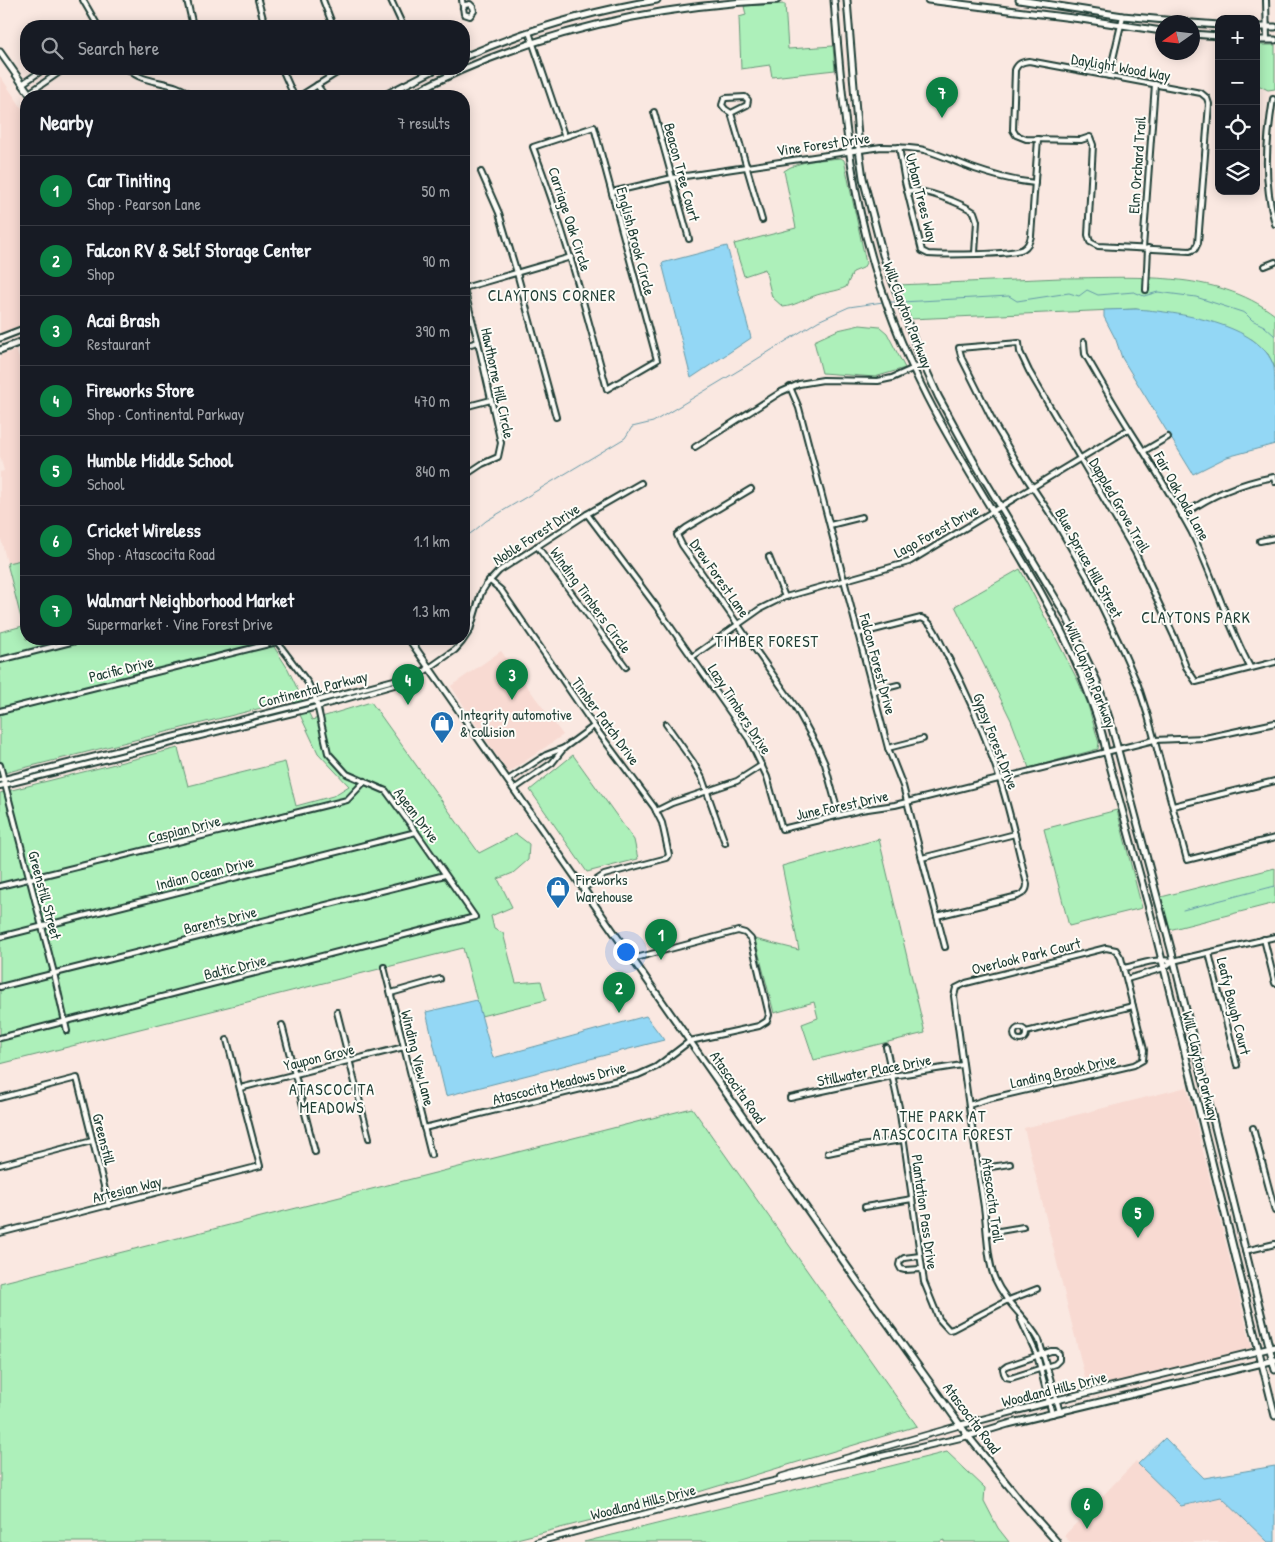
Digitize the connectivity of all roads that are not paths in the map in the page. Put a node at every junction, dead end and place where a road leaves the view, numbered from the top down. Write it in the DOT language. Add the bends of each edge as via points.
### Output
graph roads {
  1 [pos="83,0"];
  2 [pos="187,0"];
  3 [pos="258,0"];
  4 [pos="323,0"];
  5 [pos="391,0"];
  6 [pos="462,0"];
  7 [pos="658,0"];
  8 [pos="777,0"];
  9 [pos="834,0"];
  10 [pos="846,0"];
  11 [pos="928,0"];
  12 [pos="1019,0"];
  13 [pos="1266,0"];
  14 [pos="959,1"];
  15 [pos="463,8"];
  16 [pos="602,11"];
  17 [pos="1123,16"];
  18 [pos="1155,19"];
  19 [pos="95,20"];
  20 [pos="192,20"];
  21 [pos="263,20"];
  22 [pos="330,20"];
  23 [pos="400,20"];
  24 [pos="605,23"];
  25 [pos="1200,24"];
  26 [pos="1121,25"];
  27 [pos="1215,25"];
  28 [pos="1260,27"];
  29 [pos="1267,27"];
  30 [pos="1275,27"];
  31 [pos="1155,30"];
  32 [pos="529,32"];
  33 [pos="1200,35"];
  34 [pos="1215,36"];
  35 [pos="1260,40"];
  36 [pos="1267,40"];
  37 [pos="1275,40"];
  38 [pos="533,42"];
  39 [pos="0,52"];
  40 [pos="470,55"];
  41 [pos="470,67"];
  42 [pos="35,75"];
  43 [pos="56,75"];
  44 [pos="137,75"];
  45 [pos="285,75"];
  46 [pos="333,75"];
  47 [pos="424,75"];
  48 [pos="453,75"];
  49 [pos="1108,76"];
  50 [pos="22,84"];
  51 [pos="1154,84"];
  52 [pos="317,85"];
  53 [pos="26,90"];
  54 [pos="37,90"];
  55 [pos="182,90"];
  56 [pos="291,90"];
  57 [pos="309,90"];
  58 [pos="321,90"];
  59 [pos="395,90"];
  60 [pos="421,90"];
  61 [pos="1273,98"];
  62 [pos="654,112"];
  63 [pos="731,113"];
  64 [pos="564,135"];
  65 [pos="1038,139"];
  66 [pos="899,147"];
  67 [pos="859,149"];
  68 [pos="849,150"];
  69 [pos="748,166"];
  70 [pos="481,172"];
  71 [pos="672,178"];
  72 [pos="1035,183"];
  73 [pos="907,191"];
  74 [pos="612,192"];
  75 [pos="762,220"];
  76 [pos="1275,224"];
  77 [pos="689,238"];
  78 [pos="1142,248"];
  79 [pos="1148,248"];
  80 [pos="883,252"];
  81 [pos="975,253"];
  82 [pos="872,255"];
  83 [pos="571,257"];
  84 [pos="1275,262"];
  85 [pos="1265,266"];
  86 [pos="517,273"];
  87 [pos="470,286"];
  88 [pos="1146,290"];
  89 [pos="470,311"];
  90 [pos="20,330"];
  91 [pos="0,338"];
  92 [pos="20,342"];
  93 [pos="478,342"];
  94 [pos="1084,342"];
  95 [pos="1019,343"];
  96 [pos="470,344"];
  97 [pos="0,350"];
  98 [pos="923,364"];
  99 [pos="914,368"];
  100 [pos="790,387"];
  101 [pos="607,389"];
  102 [pos="491,400"];
  103 [pos="470,405"];
  104 [pos="556,417"];
  105 [pos="1129,429"];
  106 [pos="1168,437"];
  107 [pos="963,442"];
  108 [pos="695,447"];
  109 [pos="954,447"];
  110 [pos="1144,451"];
  111 [pos="1080,459"];
  112 [pos="470,472"];
  113 [pos="1274,480"];
  114 [pos="640,483"];
  115 [pos="1033,488"];
  116 [pos="751,489"];
  117 [pos="1001,507"];
  118 [pos="993,512"];
  119 [pos="588,514"];
  120 [pos="862,516"];
  121 [pos="1182,516"];
  122 [pos="830,525"];
  123 [pos="1275,538"];
  124 [pos="1260,541"];
  125 [pos="537,546"];
  126 [pos="769,557"];
  127 [pos="489,580"];
  128 [pos="1045,580"];
  129 [pos="845,581"];
  130 [pos="1037,586"];
  131 [pos="785,597"];
  132 [pos="738,624"];
  133 [pos="470,628"];
  134 [pos="858,634"];
  135 [pos="59,645"];
  136 [pos="256,645"];
  137 [pos="280,645"];
  138 [pos="414,645"];
  139 [pos="459,645"];
  140 [pos="692,656"];
  141 [pos="0,660"];
  142 [pos="1275,662"];
  143 [pos="1090,666"];
  144 [pos="626,667"];
  145 [pos="1250,667"];
  146 [pos="429,668"];
  147 [pos="1080,672"];
  148 [pos="405,677"];
  149 [pos="412,680"];
  150 [pos="898,685"];
  151 [pos="874,691"];
  152 [pos="316,700"];
  153 [pos="317,707"];
  154 [pos="0,710"];
  155 [pos="1275,723"];
  156 [pos="666,724"];
  157 [pos="594,726"];
  158 [pos="923,739"];
  159 [pos="1154,740"];
  160 [pos="564,748"];
  161 [pos="888,748"];
  162 [pos="1117,750"];
  163 [pos="1106,751"];
  164 [pos="0,765"];
  165 [pos="762,765"];
  166 [pos="1000,779"];
  167 [pos="2,780"];
  168 [pos="508,780"];
  169 [pos="365,781"];
  170 [pos="1275,781"];
  171 [pos="5,785"];
  172 [pos="0,786"];
  173 [pos="514,789"];
  174 [pos="707,792"];
  175 [pos="907,802"];
  176 [pos="1173,806"];
  177 [pos="656,811"];
  178 [pos="839,815"];
  179 [pos="782,829"];
  180 [pos="416,832"];
  181 [pos="1016,834"];
  182 [pos="1141,838"];
  183 [pos="1275,838"];
  184 [pos="1131,840"];
  185 [pos="725,843"];
  186 [pos="922,858"];
  187 [pos="445,874"];
  188 [pos="29,879"];
  189 [pos="0,886"];
  190 [pos="584,888"];
  191 [pos="937,916"];
  192 [pos="475,917"];
  193 [pos="42,926"];
  194 [pos="1275,936"];
  195 [pos="0,937"];
  196 [pos="1264,939"];
  197 [pos="945,947"];
  198 [pos="1209,953"];
  199 [pos="632,959"];
  200 [pos="1162,959"];
  201 [pos="1173,961"];
  202 [pos="384,967"];
  203 [pos="1124,968"];
  204 [pos="1164,968"];
  205 [pos="54,974"];
  206 [pos="440,979"];
  207 [pos="1127,979"];
  208 [pos="1275,983"];
  209 [pos="0,987"];
  210 [pos="391,993"];
  211 [pos="954,996"];
  212 [pos="1133,1006"];
  213 [pos="337,1012"];
  214 [pos="65,1021"];
  215 [pos="282,1024"];
  216 [pos="67,1031"];
  217 [pos="1026,1032"];
  218 [pos="0,1038"];
  219 [pos="227,1040"];
  220 [pos="690,1041"];
  221 [pos="404,1047"];
  222 [pos="886,1047"];
  223 [pos="1196,1054"];
  224 [pos="1186,1057"];
  225 [pos="349,1061"];
  226 [pos="962,1064"];
  227 [pos="1238,1065"];
  228 [pos="295,1074"];
  229 [pos="892,1076"];
  230 [pos="240,1088"];
  231 [pos="0,1098"];
  232 [pos="790,1098"];
  233 [pos="969,1105"];
  234 [pos="424,1128"];
  235 [pos="1253,1128"];
  236 [pos="369,1138"];
  237 [pos="903,1140"];
  238 [pos="92,1141"];
  239 [pos="1221,1150"];
  240 [pos="315,1152"];
  241 [pos="828,1153"];
  242 [pos="1210,1153"];
  243 [pos="430,1155"];
  244 [pos="1010,1164"];
  245 [pos="0,1165"];
  246 [pos="978,1169"];
  247 [pos="912,1199"];
  248 [pos="110,1206"];
  249 [pos="865,1207"];
  250 [pos="1275,1211"];
  251 [pos="1023,1227"];
  252 [pos="0,1233"];
  253 [pos="988,1233"];
  254 [pos="1275,1244"];
  255 [pos="1246,1251"];
  256 [pos="920,1256"];
  257 [pos="921,1269"];
  258 [pos="1037,1289"];
  259 [pos="1006,1300"];
  260 [pos="1017,1312"];
  261 [pos="1272,1348"];
  262 [pos="1258,1351"];
  263 [pos="1044,1353"];
  264 [pos="1037,1355"];
  265 [pos="1274,1360"];
  266 [pos="1261,1363"];
  267 [pos="1048,1366"];
  268 [pos="1041,1369"];
  269 [pos="1275,1370"];
  270 [pos="1152,1377"];
  271 [pos="1153,1390"];
  272 [pos="1057,1400"];
  273 [pos="1049,1402"];
  274 [pos="1060,1412"];
  275 [pos="1052,1414"];
  276 [pos="1275,1416"];
  277 [pos="961,1425"];
  278 [pos="968,1436"];
  279 [pos="755,1486"];
  280 [pos="537,1542"];
  281 [pos="1057,1542"];
  1 -- 19 [label="street"];
  2 -- 20 [label="street"];
  3 -- 21 [label="street"];
  4 -- 22 [label="street"];
  5 -- 23 [label="street"];
  6 -- 15 [label="street"];
  7 -- 16 [label="main road"];
  8 -- 24 [label="main road" via="697,6"];
  9 -- 68 [label="main road, Will Clayton Parkway"];
  10 -- 67 [label="main road, Will Clayton Parkway"];
  11 -- 14 [label="main road"];
  12 -- 17 [label="main road"];
  13 -- 29 [label="street"];
  14 -- 26 [label="main road"];
  16 -- 24 [label="main road"];
  16 -- 32 [label="main road"];
  17 -- 18 [label="main road"];
  17 -- 26 [label="street"];
  24 -- 38 [label="main road"];
  25 -- 27 [label="main road"];
  26 -- 31 [label="main road"];
  26 -- 49 [label="street"];
  28 -- 29 [label="main road"];
  29 -- 30 [label="main road"];
  29 -- 36 [label="street"];
  32 -- 38 [label="street"];
  32 -- 40 [label="main road"];
  33 -- 34 [label="main road"];
  35 -- 36 [label="main road"];
  36 -- 37 [label="main road"];
  38 -- 41 [label="main road"];
  38 -- 64 [label="street"];
  39 -- 50 [label="main road"];
  42 -- 50 [label="street"];
  43 -- 54 [label="street"];
  44 -- 55 [label="street"];
  45 -- 56 [label="street"];
  46 -- 52 [label="street"];
  47 -- 59 [label="main road"];
  48 -- 60 [label="main road"];
  49 -- 51 [label="street, Daylight Wood Way"];
  49 -- 65 [label="street, Daylight Wood Way" via="1029,61 1017,65 1012,126 1019,137"];
  50 -- 53 [label="main road"];
  51 -- 78 [label="street, Elm Orchard Trail"];
  51 -- 79 [label="street, Daylight Wood Way" via="1201,93 1209,104 1198,243 1190,251"];
  52 -- 57 [label="street"];
  52 -- 58 [label="street"];
  61 -- 76 [label="street" via="1266,169"];
  62 -- 71 [label="street, Beacon Tree Court"];
  63 -- 63 [label="street" via="723,107 724,99 745,97 748,100 747,105"];
  63 -- 69 [label="street"];
  64 -- 74 [label="street, English Brook Circle" via="594,127"];
  64 -- 83 [label="street, Carriage Oak Circle" via="534,147"];
  65 -- 72 [label="street"];
  65 -- 78 [label="street" via="1082,140 1090,137 1093,145 1090,242 1095,246"];
  66 -- 67 [label="street, Vine Forest Drive"];
  66 -- 72 [label="street, Vine Forest Drive" via="924,150 1004,178"];
  66 -- 73 [label="street, Urban Trees Way"];
  67 -- 68 [label="street, Vine Forest Drive"];
  67 -- 80 [label="main road, Will Clayton Parkway" via="863,178"];
  68 -- 69 [label="street, Vine Forest Drive"];
  68 -- 82 [label="main road, Will Clayton Parkway"];
  69 -- 71 [label="street, Vine Forest Drive"];
  69 -- 75 [label="street"];
  70 -- 86 [label="street" via="499,214"];
  71 -- 74 [label="street, Vine Forest Drive"];
  71 -- 77 [label="street, Beacon Tree Court"];
  72 -- 81 [label="street" via="1030,242 1012,252"];
  73 -- 81 [label="street" via="939,196 972,210 977,221"];
  73 -- 81 [label="street, Urban Trees Way" via="925,253"];
  74 -- 101 [label="street, English Brook Circle" via="656,360"];
  78 -- 79 [label="street"];
  79 -- 88 [label="street"];
  80 -- 82 [label="main road"];
  80 -- 98 [label="main road, Will Clayton Parkway"];
  82 -- 99 [label="main road, Will Clayton Parkway"];
  83 -- 86 [label="street"];
  83 -- 101 [label="street, Carriage Oak Circle"];
  84 -- 85 [label="street"];
  86 -- 87 [label="street"];
  86 -- 104 [label="street"];
  89 -- 93 [label="street, Hawthorne Hill Circle"];
  90 -- 91 [label="main road"];
  92 -- 97 [label="main road"];
  93 -- 96 [label="street"];
  93 -- 102 [label="street, Hawthorne Hill Circle"];
  94 -- 105 [label="street, Fair Oak Dale Lane" via="1085,354"];
  95 -- 111 [label="street, Dappled Grove Trail" via="1029,370"];
  95 -- 115 [label="street, Blue Spruce Hill Street" via="959,348 996,427"];
  98 -- 99 [label="street"];
  98 -- 107 [label="main road, Will Clayton Parkway"];
  99 -- 100 [label="street" via="878,381 823,380"];
  99 -- 109 [label="main road, Will Clayton Parkway"];
  100 -- 108 [label="street"];
  100 -- 122 [label="street, Falcon Forest Drive" via="799,408"];
  102 -- 103 [label="street"];
  102 -- 112 [label="street, Hawthorne Hill Circle" via="501,443 500,453"];
  105 -- 110 [label="street, Fair Oak Dale Lane"];
  105 -- 111 [label="street, Lago Forest Drive"];
  106 -- 110 [label="street"];
  107 -- 109 [label="main road"];
  107 -- 117 [label="main road, Will Clayton Parkway"];
  109 -- 118 [label="main road, Will Clayton Parkway"];
  110 -- 121 [label="street, Fair Oak Dale Lane"];
  111 -- 115 [label="street, Lago Forest Drive"];
  111 -- 145 [label="street, Dappled Grove Trail" via="1141,564 1196,682"];
  113 -- 121 [label="street" via="1252,482 1223,491"];
  114 -- 119 [label="street, Noble Forest Drive"];
  115 -- 117 [label="street, Lago Forest Drive"];
  115 -- 159 [label="street, Blue Spruce Hill Street" via="1059,527 1104,610 1138,685"];
  116 -- 132 [label="street, Drew Forest Lane" via="677,536"];
  117 -- 118 [label="street, Lago Forest Drive"];
  117 -- 128 [label="main road, Will Clayton Parkway"];
  118 -- 129 [label="street, Lago Forest Drive" via="909,562"];
  118 -- 130 [label="main road, Will Clayton Parkway"];
  119 -- 125 [label="street, Noble Forest Drive"];
  119 -- 140 [label="street, Lazy Timbers Drive"];
  120 -- 122 [label="street"];
  121 -- 145 [label="street, Fair Oak Dale Lane"];
  122 -- 129 [label="street, Falcon Forest Drive"];
  123 -- 124 [label="street"];
  125 -- 127 [label="street, Noble Forest Drive" via="507,564"];
  125 -- 144 [label="street, Winding Timbers Circle"];
  126 -- 131 [label="street"];
  127 -- 133 [label="street, Noble Forest Drive" via="481,593"];
  127 -- 157 [label="street, Timber Patch Drive" via="500,590"];
  128 -- 130 [label="main road"];
  128 -- 143 [label="main road, Will Clayton Parkway"];
  129 -- 131 [label="street, Lago Forest Drive"];
  129 -- 134 [label="street, Falcon Forest Drive"];
  130 -- 147 [label="main road, Will Clayton Parkway"];
  131 -- 132 [label="street, Lago Forest Drive"];
  132 -- 140 [label="street, Lago Forest Drive"];
  132 -- 178 [label="street, Drew Forest Lane" via="808,728 825,764"];
  134 -- 151 [label="street, Falcon Forest Drive"];
  134 -- 166 [label="street, Gypsy Forest Drive" via="922,618 932,628 962,685"];
  135 -- 141 [label="street"];
  136 -- 154 [label="street, Pacific Drive"];
  137 -- 152 [label="street, Agean Drive" via="308,683"];
  138 -- 146 [label="main road, Atascocita Road"];
  139 -- 146 [label="street, Noble Forest Drive"];
  140 -- 165 [label="street, Lazy Timbers Drive" via="749,739"];
  142 -- 145 [label="street"];
  143 -- 147 [label="main road"];
  143 -- 162 [label="main road, Will Clayton Parkway"];
  146 -- 148 [label="street, Continental Parkway"];
  146 -- 149 [label="street, Continental Parkway"];
  146 -- 168 [label="main road, Atascocita Road"];
  147 -- 163 [label="main road, Will Clayton Parkway"];
  148 -- 149 [label="street"];
  148 -- 152 [label="street, Continental Parkway"];
  149 -- 153 [label="street, Continental Parkway"];
  150 -- 151 [label="street"];
  151 -- 161 [label="street, Falcon Forest Drive"];
  152 -- 153 [label="street, Agean Drive"];
  152 -- 167 [label="street, Continental Parkway"];
  153 -- 169 [label="street, Agean Drive" via="328,753 347,774"];
  153 -- 171 [label="street, Continental Parkway"];
  155 -- 159 [label="street" via="1205,738"];
  156 -- 174 [label="street" via="693,762"];
  157 -- 160 [label="street"];
  157 -- 177 [label="street, Timber Patch Drive"];
  158 -- 161 [label="street"];
  159 -- 162 [label="street, June Forest Drive"];
  159 -- 176 [label="street, Blue Spruce Hill Street"];
  160 -- 168 [label="street" via="546,754"];
  160 -- 173 [label="street" via="552,763"];
  161 -- 175 [label="street, Falcon Forest Drive"];
  162 -- 163 [label="street, June Forest Drive"];
  162 -- 182 [label="main road, Will Clayton Parkway"];
  163 -- 166 [label="street, June Forest Drive"];
  163 -- 184 [label="main road, Will Clayton Parkway"];
  164 -- 167 [label="street, Greenstill Street"];
  165 -- 174 [label="street" via="737,781"];
  165 -- 179 [label="street, Lazy Timbers Drive"];
  166 -- 175 [label="street, June Forest Drive"];
  166 -- 181 [label="street, Gypsy Forest Drive"];
  167 -- 171 [label="street, Greenstill Street"];
  168 -- 173 [label="main road, Atascocita Road"];
  169 -- 180 [label="street, Agean Drive" via="386,791"];
  169 -- 188 [label="street, Caspian Drive" via="347,800"];
  170 -- 176 [label="street"];
  171 -- 172 [label="street, Continental Parkway"];
  171 -- 188 [label="street, Greenstill Street"];
  173 -- 190 [label="main road, Atascocita Road"];
  174 -- 177 [label="street"];
  174 -- 185 [label="street"];
  175 -- 178 [label="street, June Forest Drive"];
  175 -- 186 [label="street, Falcon Forest Drive"];
  176 -- 183 [label="street, Blue Spruce Hill Street" via="1187,860"];
  177 -- 190 [label="street, Timber Patch Drive" via="662,823 669,854 667,858 604,875"];
  178 -- 179 [label="street, June Forest Drive"];
  180 -- 187 [label="street, Agean Drive"];
  180 -- 193 [label="street, Indian Ocean Drive"];
  181 -- 186 [label="street"];
  181 -- 191 [label="street, Gypsy Forest Drive" via="1027,889 1018,896"];
  182 -- 184 [label="main road"];
  182 -- 201 [label="main road, Will Clayton Parkway"];
  184 -- 200 [label="main road, Will Clayton Parkway"];
  186 -- 191 [label="street, Falcon Forest Drive"];
  187 -- 192 [label="street, Agean Drive"];
  187 -- 205 [label="street, Barents Drive"];
  188 -- 189 [label="street, Caspian Drive"];
  188 -- 193 [label="street, Greenstill Street"];
  190 -- 199 [label="main road, Atascocita Road"];
  191 -- 197 [label="street, Falcon Forest Drive"];
  192 -- 214 [label="street, Baltic Drive"];
  193 -- 195 [label="street, Indian Ocean Drive"];
  193 -- 205 [label="street, Greenstill Street"];
  194 -- 196 [label="street"];
  196 -- 198 [label="street"];
  196 -- 208 [label="street"];
  198 -- 201 [label="street"];
  198 -- 227 [label="street, Leafy Bough Court"];
  199 -- 220 [label="main road, Atascocita Road"];
  199 -- 220 [label="street" via="738,931 751,939 769,1015 766,1021 759,1026"];
  200 -- 201 [label="street"];
  200 -- 203 [label="street"];
  200 -- 204 [label="main road, Will Clayton Parkway"];
  201 -- 204 [label="street"];
  201 -- 223 [label="main road, Will Clayton Parkway"];
  202 -- 210 [label="street, Winding View Lane"];
  203 -- 207 [label="street"];
  203 -- 211 [label="street, Overlook Park Court" via="1118,952 1106,948 966,983 956,988"];
  204 -- 207 [label="street"];
  204 -- 224 [label="main road, Will Clayton Parkway"];
  205 -- 209 [label="street, Barents Drive"];
  205 -- 214 [label="street, Greenstill Street"];
  206 -- 210 [label="street"];
  207 -- 212 [label="street"];
  210 -- 221 [label="street, Winding View Lane"];
  211 -- 226 [label="street, Atascocita Trail"];
  212 -- 217 [label="street"];
  212 -- 233 [label="street, Landing Brook Drive" via="1145,1054 1143,1060 1134,1065"];
  213 -- 225 [label="street"];
  214 -- 216 [label="street, Greenstill Street"];
  214 -- 218 [label="street, Baltic Drive"];
  215 -- 228 [label="street"];
  219 -- 230 [label="street"];
  220 -- 234 [label="street, Atascocita Meadows Drive" via="644,1073"];
  220 -- 277 [label="main road, Atascocita Road"];
  221 -- 225 [label="street, Yaupon Grove"];
  221 -- 234 [label="street, Winding View Lane"];
  222 -- 229 [label="street, Plantation Pass Drive"];
  223 -- 224 [label="main road"];
  223 -- 239 [label="main road, Will Clayton Parkway"];
  224 -- 242 [label="main road, Will Clayton Parkway"];
  225 -- 228 [label="street, Yaupon Grove"];
  225 -- 236 [label="street"];
  226 -- 229 [label="street, Stillwater Place Drive"];
  226 -- 233 [label="street, Atascocita Trail"];
  228 -- 230 [label="street, Yaupon Grove"];
  228 -- 240 [label="street"];
  229 -- 232 [label="street, Stillwater Place Drive"];
  229 -- 237 [label="street, Plantation Pass Drive"];
  230 -- 248 [label="street, Artesian Way" via="260,1166"];
  231 -- 238 [label="street, Greenstill" via="77,1078"];
  233 -- 246 [label="street, Atascocita Trail"];
  234 -- 243 [label="street, Winding View Lane"];
  235 -- 250 [label="street"];
  237 -- 241 [label="street"];
  237 -- 247 [label="street, Plantation Pass Drive"];
  238 -- 245 [label="street"];
  238 -- 248 [label="street, Greenstill"];
  239 -- 242 [label="main road"];
  239 -- 255 [label="main road, Will Clayton Parkway"];
  242 -- 262 [label="main road, Will Clayton Parkway"];
  244 -- 246 [label="street"];
  246 -- 253 [label="street, Atascocita Trail"];
  247 -- 249 [label="street"];
  247 -- 256 [label="street, Plantation Pass Drive"];
  248 -- 252 [label="street, Artesian Way"];
  251 -- 253 [label="street"];
  253 -- 259 [label="street, Atascocita Trail" via="990,1265"];
  254 -- 255 [label="street"];
  255 -- 261 [label="main road, Will Clayton Parkway"];
  256 -- 257 [label="street, Plantation Pass Drive"];
  256 -- 257 [label="street" via="904,1258 899,1265 905,1270"];
  257 -- 259 [label="street, Plantation Pass Drive" via="939,1319 949,1330"];
  258 -- 259 [label="street"];
  259 -- 260 [label="street, Atascocita Trail"];
  260 -- 263 [label="street, Atascocita Trail" via="1033,1330"];
  260 -- 264 [label="street, Atascocita Trail"];
  261 -- 262 [label="main road, Woodland Hills Drive"];
  261 -- 265 [label="main road, Will Clayton Parkway"];
  262 -- 266 [label="main road, Will Clayton Parkway"];
  262 -- 270 [label="main road, Woodland Hills Drive"];
  263 -- 264 [label="street"];
  263 -- 267 [label="street, Atascocita Trail"];
  263 -- 267 [label="street" via="1051,1350 1059,1354 1059,1360"];
  264 -- 268 [label="street, Atascocita Trail"];
  264 -- 268 [label="street" via="1007,1366 1004,1373 1011,1378"];
  265 -- 266 [label="main road, Woodland Hills Drive"];
  265 -- 269 [label="main road, Will Clayton Parkway"];
  266 -- 271 [label="main road, Woodland Hills Drive"];
  266 -- 276 [label="main road, Will Clayton Parkway"];
  267 -- 268 [label="street"];
  267 -- 272 [label="street, Atascocita Trail"];
  268 -- 273 [label="street, Atascocita Trail"];
  270 -- 271 [label="main road"];
  270 -- 272 [label="main road, Woodland Hills Drive"];
  271 -- 274 [label="main road, Woodland Hills Drive"];
  272 -- 273 [label="main road, Woodland Hills Drive"];
  272 -- 274 [label="street, Atascocita Trail"];
  273 -- 275 [label="street, Atascocita Trail"];
  273 -- 277 [label="main road, Woodland Hills Drive"];
  274 -- 275 [label="main road, Woodland Hills Drive"];
  275 -- 278 [label="main road, Woodland Hills Drive"];
  277 -- 278 [label="main road, Atascocita Road"];
  277 -- 279 [label="street, Woodland Hills Drive"];
  278 -- 279 [label="street, Woodland Hills Drive"];
  278 -- 281 [label="main road, Atascocita Road"];
  279 -- 280 [label="street, Woodland Hills Drive"];
}
